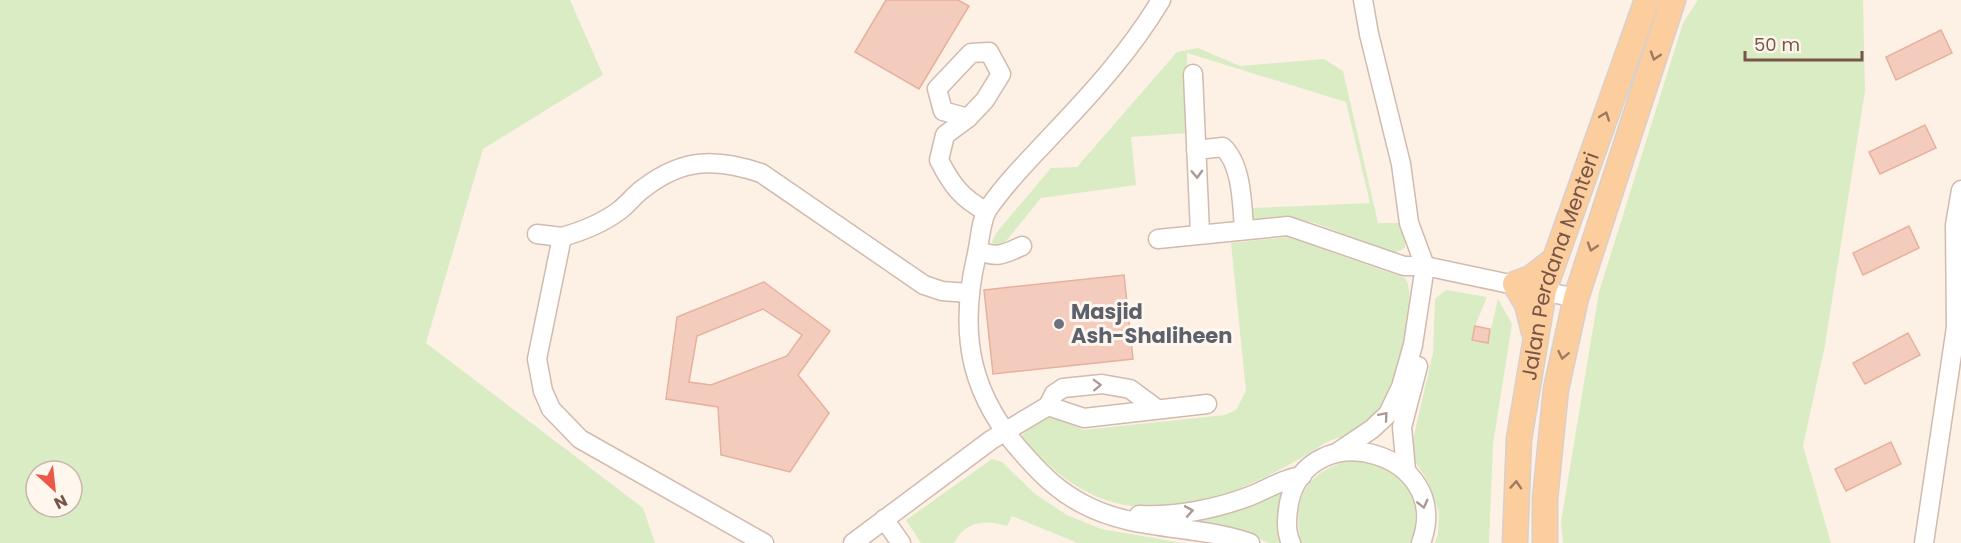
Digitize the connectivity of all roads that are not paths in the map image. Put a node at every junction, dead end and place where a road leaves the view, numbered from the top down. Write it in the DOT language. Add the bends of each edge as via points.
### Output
graph roads {
  1 [pos="1161,0"];
  2 [pos="1363,0"];
  3 [pos="1647,0"];
  4 [pos="1673,0"];
  5 [pos="1193,74"];
  6 [pos="968,118"];
  7 [pos="1196,150"];
  8 [pos="1961,190"];
  9 [pos="986,212"];
  10 [pos="1244,229"];
  11 [pos="1200,233"];
  12 [pos="537,234"];
  13 [pos="562,237"];
  14 [pos="1158,239"];
  15 [pos="1022,246"];
  16 [pos="978,250"];
  17 [pos="1554,260"];
  18 [pos="1425,266"];
  19 [pos="1515,284"];
  20 [pos="1544,290"];
  21 [pos="1422,293"];
  22 [pos="968,294"];
  23 [pos="1575,298"];
  24 [pos="1535,340"];
  25 [pos="1207,404"];
  26 [pos="1048,406"];
  27 [pos="1157,410"];
  28 [pos="1003,433"];
  29 [pos="1338,452"];
  30 [pos="1406,470"];
  31 [pos="1302,476"];
  32 [pos="1110,514"];
  33 [pos="884,519"];
  34 [pos="764,543"];
  35 [pos="853,543"];
  36 [pos="901,543"];
  37 [pos="1250,543"];
  38 [pos="1291,543"];
  39 [pos="1420,543"];
  40 [pos="1515,543"];
  41 [pos="1545,543"];
  42 [pos="1924,543"];
  1 -- 9 [label="street" via="1144,28 1094,90"];
  2 -- 18 [label="street" via="1401,164 1409,223"];
  17 -- 3 [label="main road, Jalan Perdana Menteri, one-way"];
  4 -- 23 [label="main road, Jalan Perdana Menteri, one-way"];
  5 -- 7 [label="street"];
  6 -- 9 [label="street" via="945,135 939,160 951,183 967,201"];
  7 -- 10 [label="street" via="1223,147 1233,156"];
  7 -- 11 [label="street, one-way"];
  8 -- 42 [label="street" via="1955,225 1956,327"];
  9 -- 16 [label="street"];
  10 -- 11 [label="street"];
  10 -- 18 [label="street" via="1287,226 1404,266"];
  11 -- 14 [label="street"];
  12 -- 13 [label="street"];
  13 -- 22 [label="street" via="621,210 649,184 673,170 712,162 734,164 770,179 924,285"];
  13 -- 34 [label="street" via="537,359 551,409 580,439"];
  15 -- 16 [label="street" via="1001,256"];
  16 -- 22 [label="street"];
  17 -- 19 [label="main road" via="1531,278"];
  17 -- 20 [label="main road, Jalan Perdana Menteri"];
  18 -- 19 [label="street"];
  18 -- 21 [label="street"];
  19 -- 20 [label="street"];
  19 -- 24 [label="main road" via="1527,304"];
  20 -- 23 [label="street"];
  20 -- 24 [label="main road, Jalan Perdana Menteri"];
  29 -- 21 [label="street, one-way" via="1388,414 1401,387 1413,345"];
  21 -- 30 [label="street" via="1422,343 1402,428"];
  22 -- 28 [label="street" via="969,340 977,377"];
  23 -- 41 [label="main road, Jalan Perdana Menteri, one-way" via="1556,389 1545,499"];
  40 -- 24 [label="main road, Jalan Perdana Menteri, one-way" via="1519,439"];
  25 -- 27 [label="street"];
  26 -- 27 [label="street" via="1084,418"];
  26 -- 27 [label="street, one-way" via="1054,394 1064,388 1102,384 1130,389"];
  26 -- 28 [label="street"];
  28 -- 32 [label="street" via="1052,485 1084,505"];
  28 -- 33 [label="street"];
  29 -- 30 [label="street" via="1363,450 1386,456"];
  29 -- 31 [label="street" via="1318,461"];
  30 -- 39 [label="street, one-way" via="1419,489 1426,510"];
  32 -- 31 [label="street, one-way" via="1152,516 1188,512 1250,496 1285,478"];
  31 -- 38 [label="street" via="1291,495 1286,516"];
  32 -- 37 [label="street" via="1146,525"];
  33 -- 35 [label="street"];
  33 -- 36 [label="street"];
}
